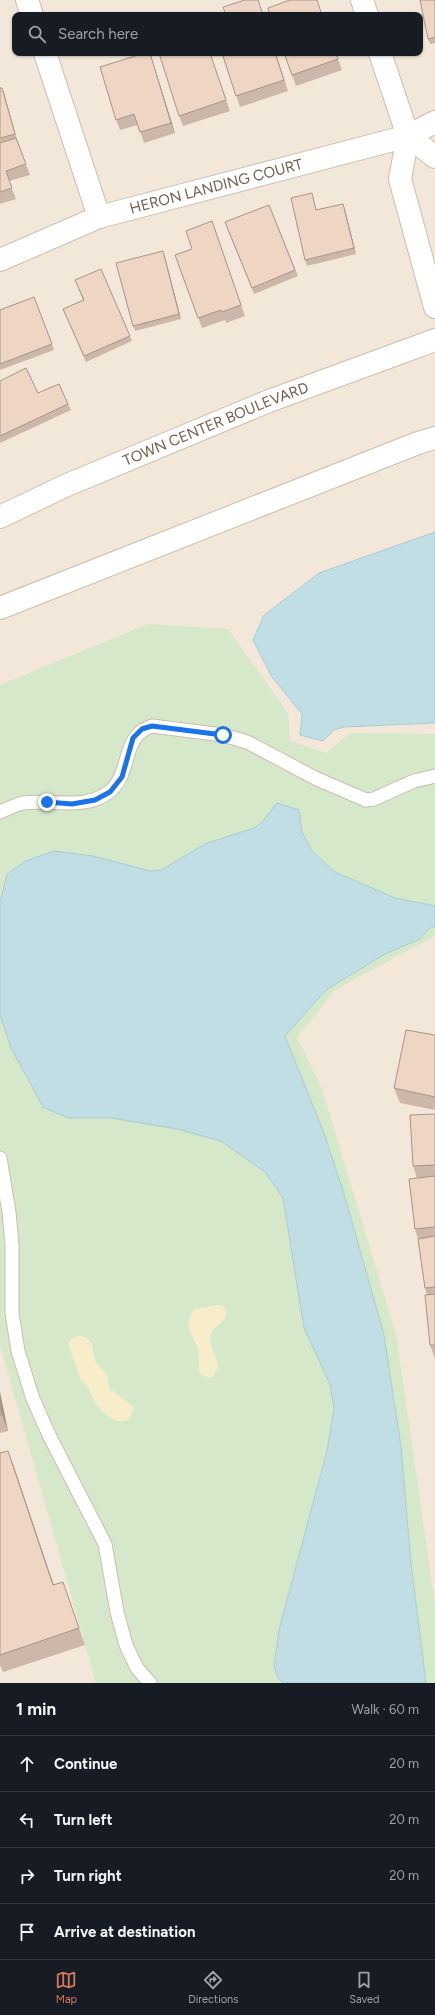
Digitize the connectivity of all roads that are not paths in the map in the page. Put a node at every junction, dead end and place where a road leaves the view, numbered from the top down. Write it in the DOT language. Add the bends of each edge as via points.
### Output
graph roads {
  1 [pos="27,0"];
  2 [pos="362,0"];
  3 [pos="31,12"];
  4 [pos="366,12"];
  5 [pos="46,56"];
  6 [pos="381,56"];
  7 [pos="435,122"];
  8 [pos="408,136"];
  9 [pos="435,157"];
  10 [pos="99,217"];
  11 [pos="0,260"];
  12 [pos="435,308"];
  13 [pos="435,340"];
  14 [pos="435,438"];
  15 [pos="0,516"];
  16 [pos="0,608"];
  17 [pos="435,776"];
  18 [pos="0,812"];
  19 [pos="0,1158"];
  20 [pos="150,1683"];
  1 -- 3 [label="street"];
  2 -- 4 [label="street"];
  5 -- 10 [label="street"];
  6 -- 8 [label="street"];
  7 -- 8 [label="street, HERON LANDING COURT"];
  8 -- 9 [label="street"];
  8 -- 10 [label="street, HERON LANDING COURT"];
  8 -- 12 [label="street" via="400,179"];
  10 -- 11 [label="street, HERON LANDING COURT"];
  13 -- 15 [label="street, TOWN CENTER BOULEVARD" via="269,401 74,482"];
  14 -- 16 [label="street"];
  17 -- 18 [label="lane" via="414,781 374,799 366,800 317,779 247,742 223,735 152,726 142,729 133,738 122,777 110,792 95,800 72,804 22,804"];
  19 -- 20 [label="lane" via="9,1212 12,1245 12,1313 18,1351 50,1437 105,1544 117,1612 126,1645 137,1668"];
}
